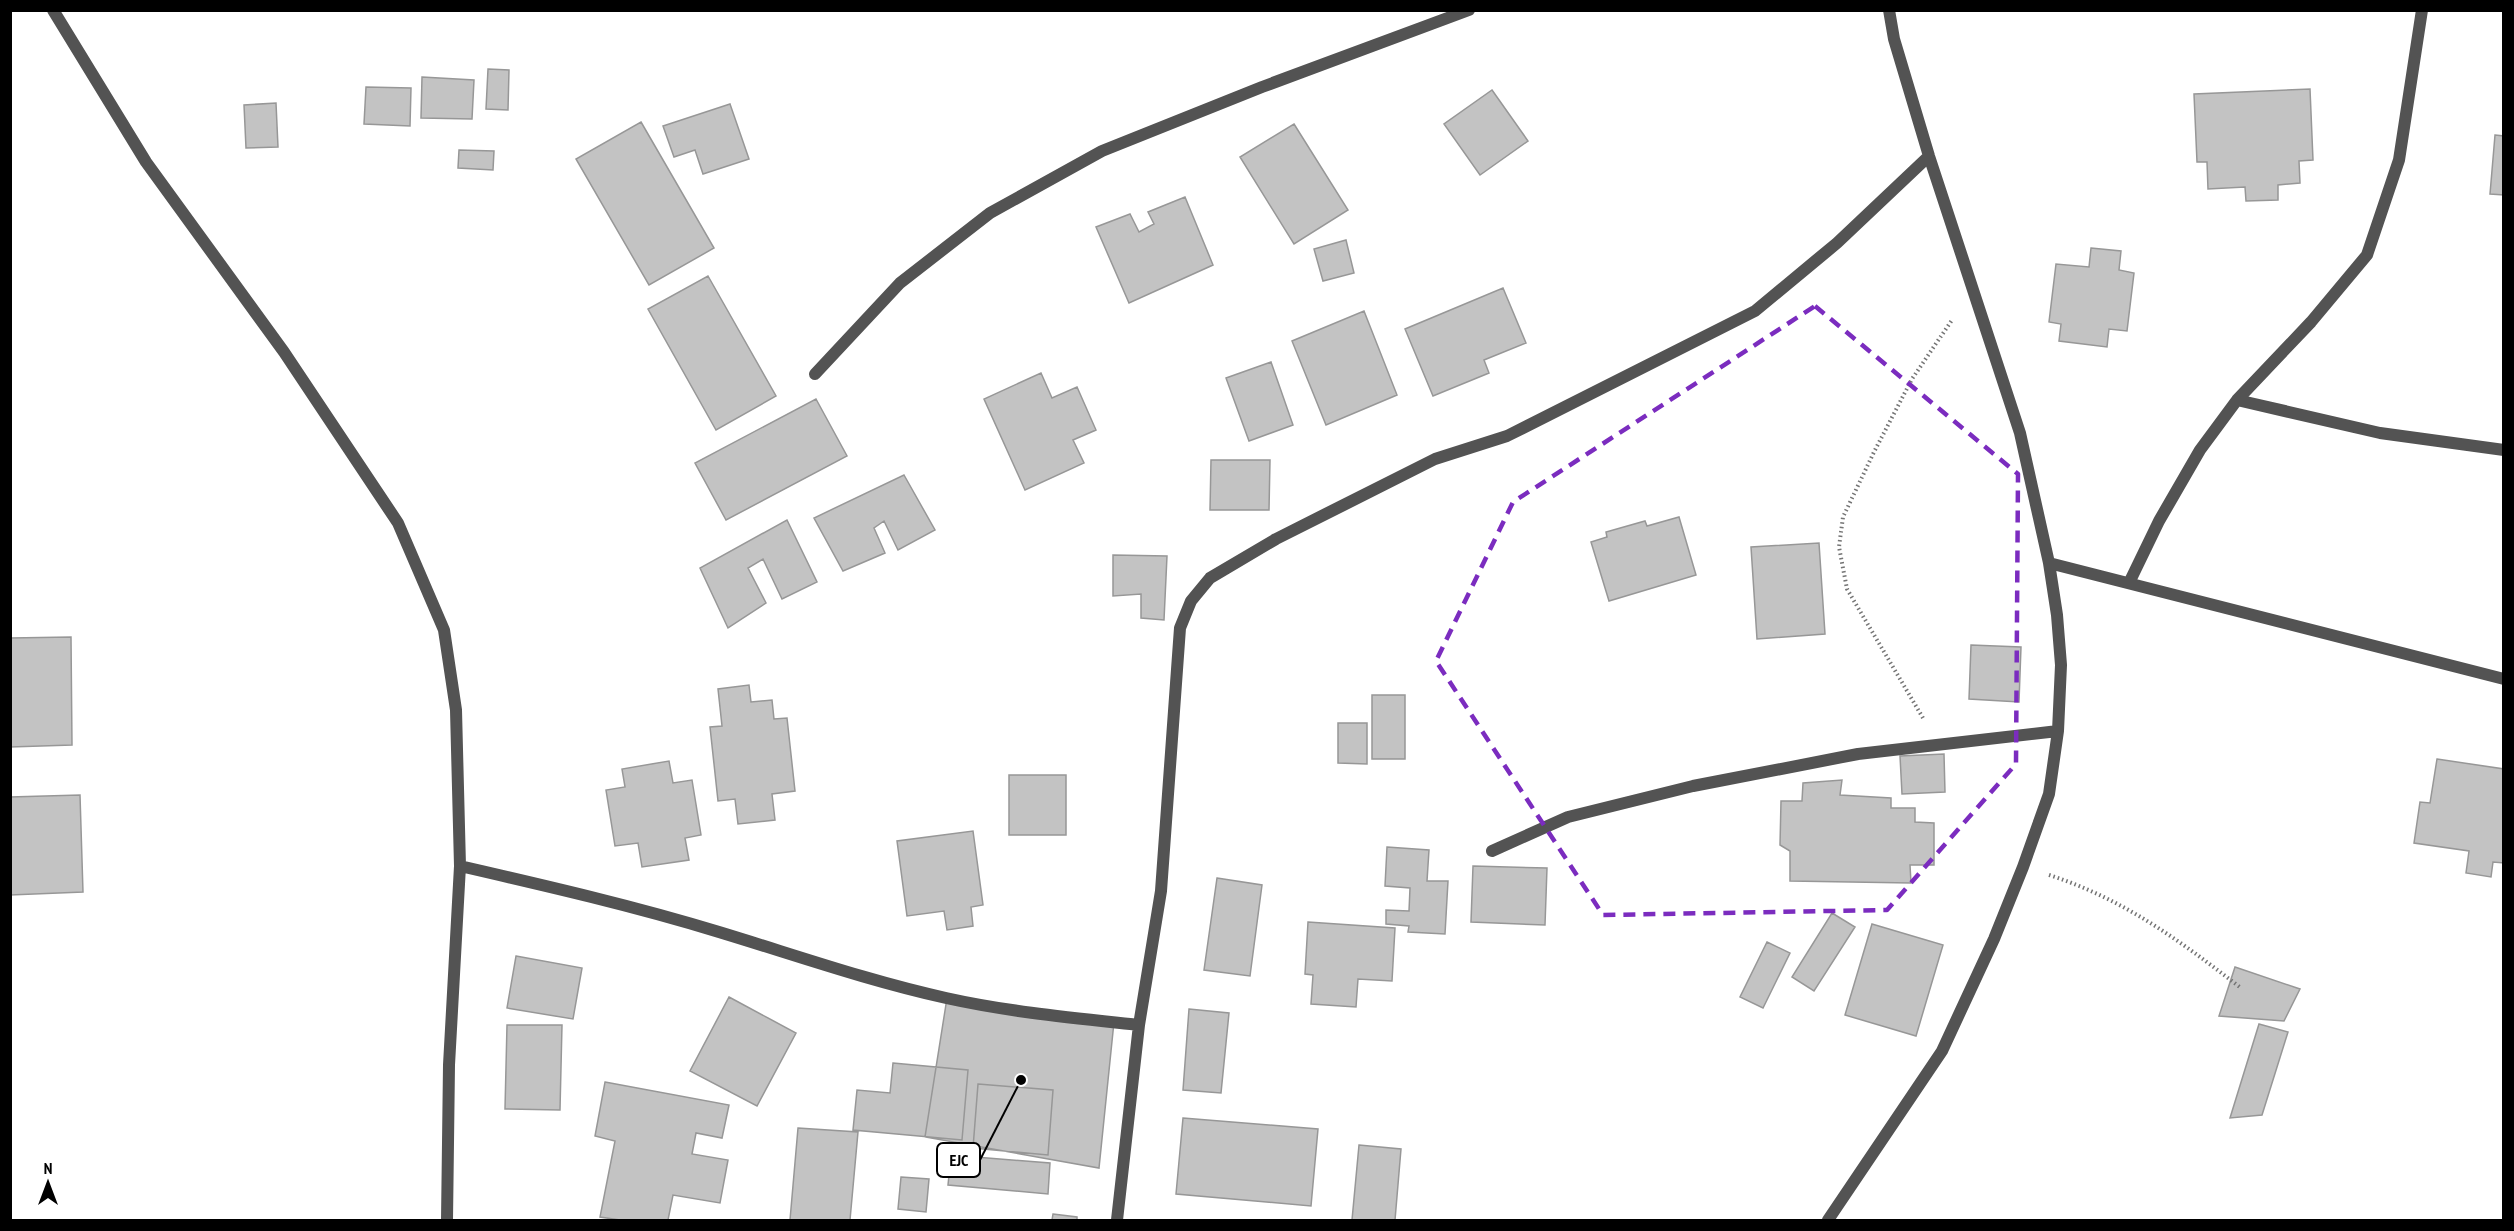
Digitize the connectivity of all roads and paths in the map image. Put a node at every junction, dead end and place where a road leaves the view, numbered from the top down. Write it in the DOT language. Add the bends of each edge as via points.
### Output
graph roads {
  1 [pos="52,10"];
  2 [pos="1469,10"];
  3 [pos="1889,10"];
  4 [pos="2422,10"];
  5 [pos="1929,156"];
  6 [pos="1974,289"];
  7 [pos="815,374"];
  8 [pos="2237,400"];
  9 [pos="2504,450"];
  10 [pos="2049,563"];
  11 [pos="2129,583"];
  12 [pos="2504,680"];
  13 [pos="2058,731"];
  14 [pos="1938,745"];
  15 [pos="1492,851"];
  16 [pos="460,866"];
  17 [pos="2023,867"];
  18 [pos="2241,988"];
  19 [pos="1139,1025"];
  20 [pos="447,1221"];
  21 [pos="1117,1221"];
  22 [pos="1828,1221"];
  1 -- 16 [label="street" via="146,162 284,352 398,523 444,630 456,710"];
  2 -- 7 [label="street" via="1102,151 990,213 900,283"];
  3 -- 5 [label="street"];
  4 -- 8 [label="street" via="2399,160 2367,255 2311,322"];
  5 -- 6 [label="street"];
  5 -- 19 [label="street" via="1836,243 1755,311 1507,436 1435,459 1276,539 1210,578 1191,602 1180,628 1161,891"];
  6 -- 10 [label="street" via="2020,433"];
  6 -- 14 [label="path" via="1912,379 1843,517 1839,547 1847,589"];
  8 -- 9 [label="street" via="2380,433"];
  8 -- 11 [label="street" via="2200,450"];
  10 -- 11 [label="street"];
  10 -- 13 [label="street" via="2061,665"];
  11 -- 12 [label="street"];
  13 -- 14 [label="street"];
  13 -- 17 [label="street" via="2049,794"];
  14 -- 15 [label="street" via="1858,754 1693,786 1568,817"];
  16 -- 19 [label="street" via="602,899 820,965 947,998 1050,1016"];
  16 -- 20 [label="street" via="449,1065"];
  17 -- 18 [label="path" via="2078,884 2128,908 2170,932"];
  17 -- 22 [label="street" via="1942,1051"];
  19 -- 21 [label="street"];
}
